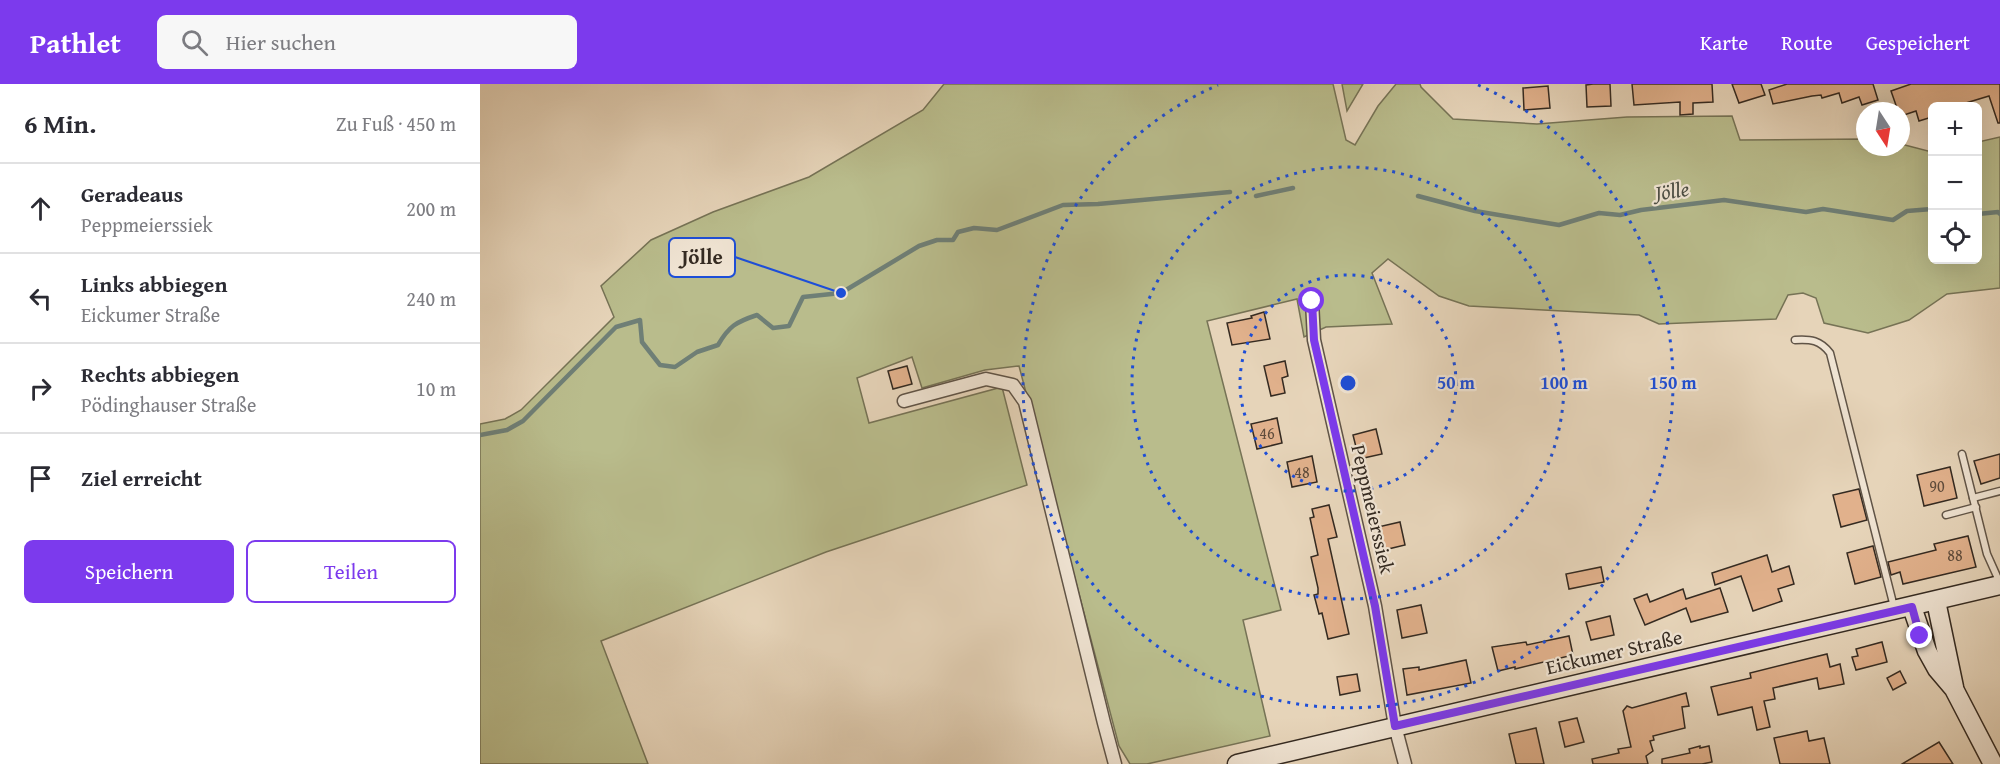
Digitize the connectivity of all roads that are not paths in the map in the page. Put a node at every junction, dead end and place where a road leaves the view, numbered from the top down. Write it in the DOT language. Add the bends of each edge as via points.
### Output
graph roads {
  1 [pos="1312,301"];
  2 [pos="1795,340"];
  3 [pos="904,401"];
  4 [pos="1962,454"];
  5 [pos="2000,491"];
  6 [pos="1973,498"];
  7 [pos="1976,507"];
  8 [pos="1946,515"];
  9 [pos="2000,584"];
  10 [pos="1936,601"];
  11 [pos="1904,609"];
  12 [pos="1954,689"];
  13 [pos="1395,726"];
  14 [pos="1115,764"];
  15 [pos="1238,764"];
  16 [pos="1405,764"];
  17 [pos="1993,764"];
  1 -- 13 [label="street, Peppmeierssiek" via="1314,340 1375,606"];
  2 -- 11 [label="lane" via="1813,339 1830,353"];
  3 -- 14 [label="street" via="986,379 1013,385 1025,402"];
  4 -- 6 [label="lane"];
  5 -- 6 [label="lane"];
  6 -- 7 [label="lane"];
  7 -- 8 [label="lane"];
  7 -- 9 [label="lane" via="1987,554"];
  9 -- 10 [label="main road, Eickumer Straße"];
  10 -- 11 [label="main road, Eickumer Straße"];
  10 -- 12 [label="main road"];
  11 -- 12 [label="main road" via="1937,669"];
  11 -- 13 [label="main road, Eickumer Straße"];
  12 -- 17 [label="main road"];
  13 -- 15 [label="main road, Eickumer Straße"];
  13 -- 16 [label="street, Peppmeierssiek"];
}
